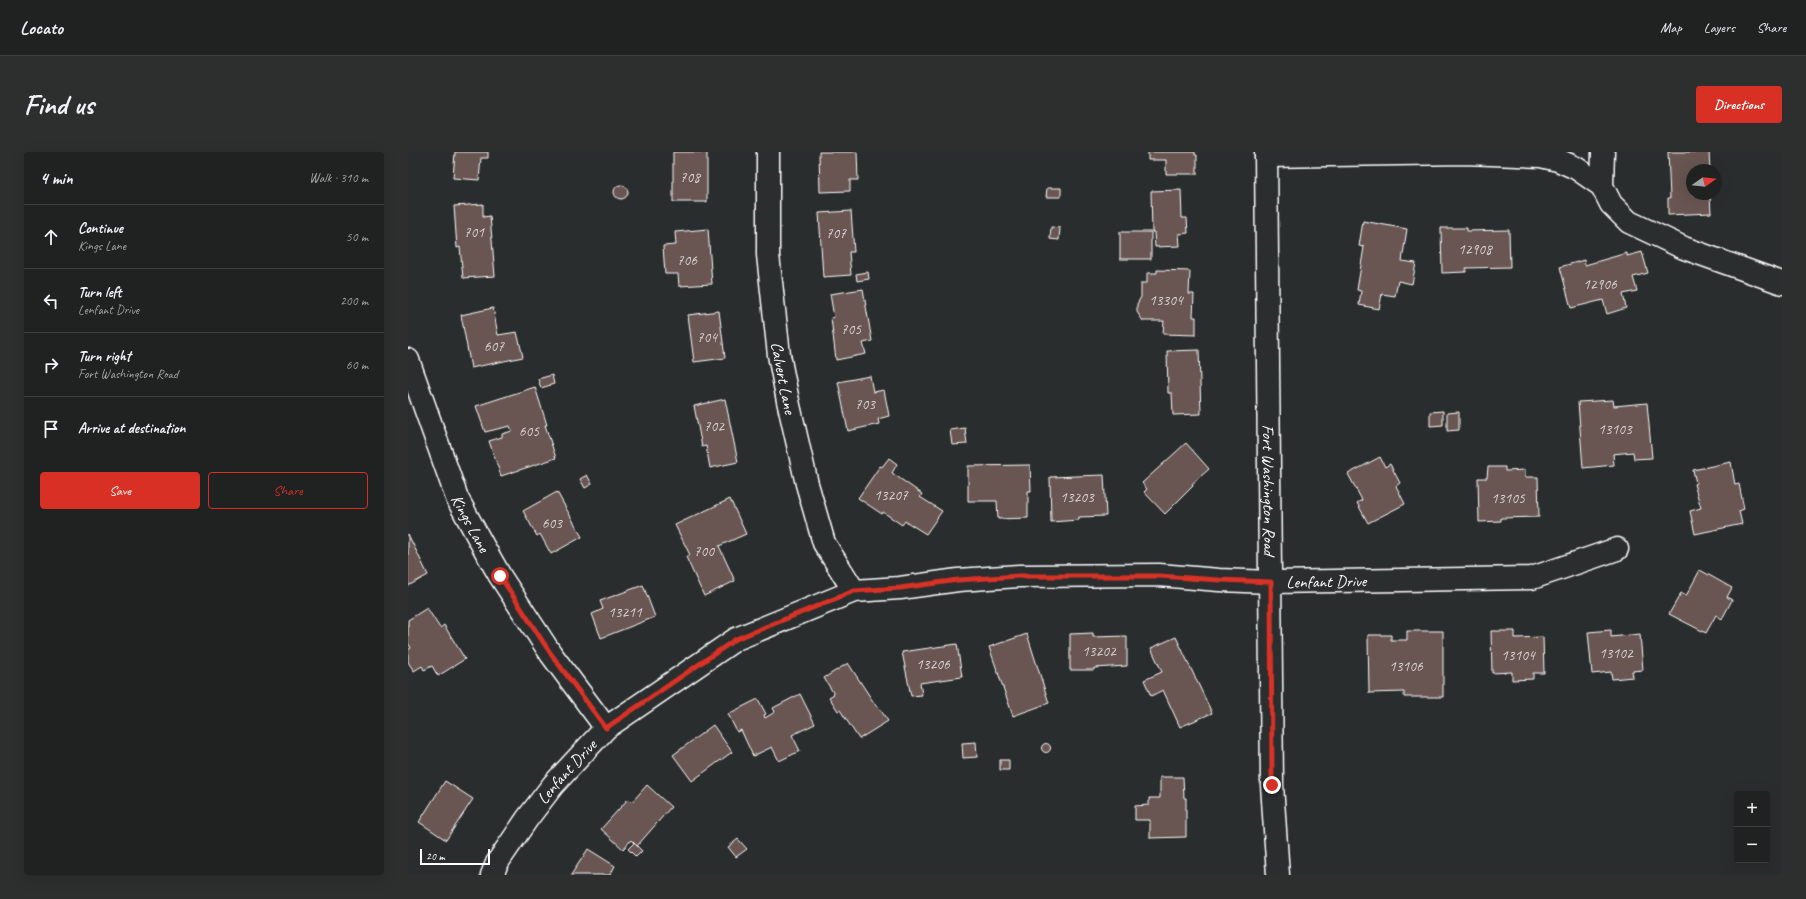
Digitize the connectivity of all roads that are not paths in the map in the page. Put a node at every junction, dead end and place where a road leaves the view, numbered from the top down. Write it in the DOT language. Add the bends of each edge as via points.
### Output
graph roads {
  1 [pos="768,152"];
  2 [pos="1603,152"];
  3 [pos="1266,154"];
  4 [pos="1602,186"];
  5 [pos="1782,283"];
  6 [pos="408,360"];
  7 [pos="1617,549"];
  8 [pos="1271,582"];
  9 [pos="854,591"];
  10 [pos="606,728"];
  11 [pos="492,875"];
  12 [pos="1278,875"];
  1 -- 9 [label="street, Calvert Lane" via="768,255 779,355 788,401 806,484 824,543"];
  2 -- 4 [label="street"];
  3 -- 4 [label="street" via="1464,153 1541,156 1576,168"];
  3 -- 8 [label="street, Fort Washington Road"];
  4 -- 5 [label="street" via="1611,204 1629,222 1684,248"];
  6 -- 10 [label="street, Kings Lane" via="457,498 500,576 551,654"];
  7 -- 8 [label="street, Lenfant Drive" via="1532,578"];
  8 -- 9 [label="street, Lenfant Drive" via="1159,576 1019,576"];
  8 -- 12 [label="street, Fort Washington Road" via="1272,785"];
  9 -- 10 [label="street, Lenfant Drive" via="736,639"];
  10 -- 11 [label="street, Lenfant Drive" via="553,785 497,863"];
}
